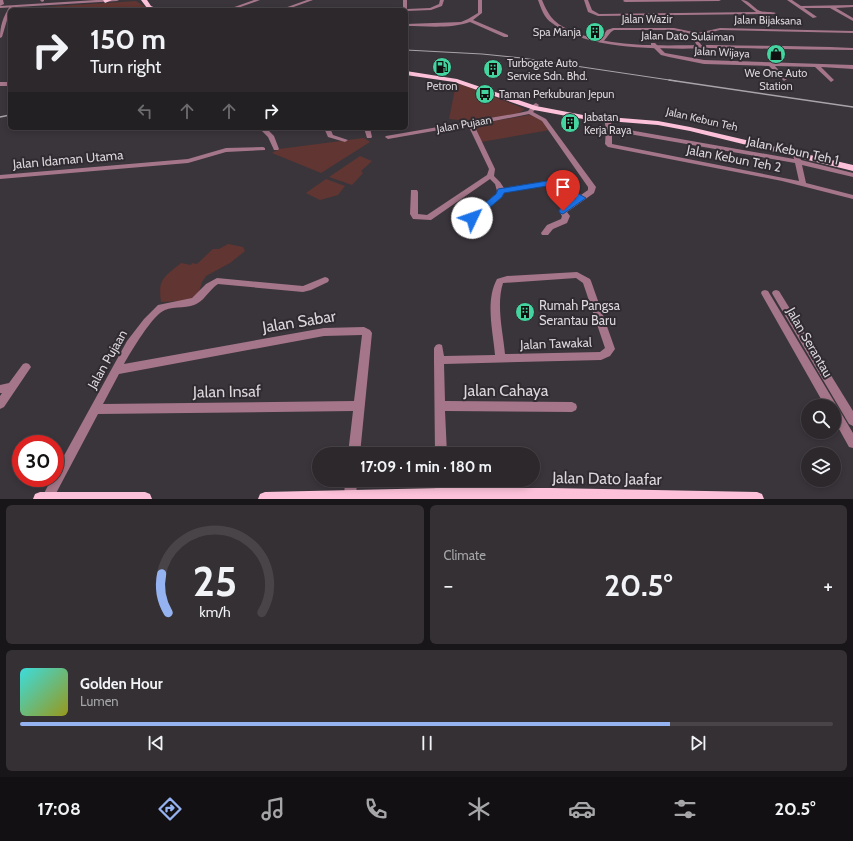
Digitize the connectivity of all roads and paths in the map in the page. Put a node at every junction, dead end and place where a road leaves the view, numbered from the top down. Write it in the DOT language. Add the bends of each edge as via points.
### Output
graph roads {
  1 [pos="1,0"];
  2 [pos="107,0"];
  3 [pos="117,0"];
  4 [pos="144,0"];
  5 [pos="258,0"];
  6 [pos="311,0"];
  7 [pos="442,0"];
  8 [pos="480,0"];
  9 [pos="540,0"];
  10 [pos="544,0"];
  11 [pos="586,0"];
  12 [pos="719,0"];
  13 [pos="743,0"];
  14 [pos="789,0"];
  15 [pos="80,1"];
  16 [pos="624,1"];
  17 [pos="247,4"];
  18 [pos="0,6"];
  19 [pos="853,6"];
  20 [pos="11,7"];
  21 [pos="800,7"];
  22 [pos="832,7"];
  23 [pos="152,8"];
  24 [pos="231,8"];
  25 [pos="234,8"];
  26 [pos="290,8"];
  27 [pos="408,10"];
  28 [pos="8,13"];
  29 [pos="760,13"];
  30 [pos="774,13"];
  31 [pos="634,15"];
  32 [pos="815,17"];
  33 [pos="853,19"];
  34 [pos="470,20"];
  35 [pos="408,25"];
  36 [pos="853,32"];
  37 [pos="698,34"];
  38 [pos="506,36"];
  39 [pos="0,37"];
  40 [pos="602,40"];
  41 [pos="653,45"];
  42 [pos="699,45"];
  43 [pos="853,48"];
  44 [pos="770,64"];
  45 [pos="817,66"];
  46 [pos="853,67"];
  47 [pos="408,72"];
  48 [pos="784,80"];
  49 [pos="831,80"];
  50 [pos="534,108"];
  51 [pos="607,120"];
  52 [pos="470,123"];
  53 [pos="610,129"];
  54 [pos="263,130"];
  55 [pos="328,130"];
  56 [pos="367,130"];
  57 [pos="369,137"];
  58 [pos="388,137"];
  59 [pos="345,140"];
  60 [pos="263,149"];
  61 [pos="276,149"];
  62 [pos="796,156"];
  63 [pos="853,165"];
  64 [pos="853,168"];
  65 [pos="853,175"];
  66 [pos="490,176"];
  67 [pos="0,177"];
  68 [pos="803,184"];
  69 [pos="501,191"];
  70 [pos="414,192"];
  71 [pos="853,197"];
  72 [pos="582,198"];
  73 [pos="476,232"];
  74 [pos="545,233"];
  75 [pos="325,280"];
  76 [pos="765,293"];
  77 [pos="776,293"];
  78 [pos="439,348"];
  79 [pos="500,358"];
  80 [pos="439,360"];
  81 [pos="26,367"];
  82 [pos="116,370"];
  83 [pos="12,387"];
  84 [pos="0,389"];
  85 [pos="827,399"];
  86 [pos="0,404"];
  87 [pos="360,406"];
  88 [pos="440,406"];
  89 [pos="572,407"];
  90 [pos="95,409"];
  91 [pos="853,421"];
  92 [pos="841,422"];
  93 [pos="853,443"];
  94 [pos="355,447"];
  95 [pos="441,447"];
  96 [pos="351,487"];
  97 [pos="441,487"];
  98 [pos="441,495"];
  99 [pos="468,497"];
  100 [pos="531,497"];
  101 [pos="350,498"];
  102 [pos="40,499"];
  103 [pos="47,499"];
  104 [pos="145,499"];
  105 [pos="265,499"];
  106 [pos="757,499"];
  1 -- 18 [label="street"];
  2 -- 3 [label="street"];
  2 -- 15 [label="street"];
  4 -- 23 [label="main road"];
  5 -- 17 [label="street"];
  6 -- 26 [label="street"];
  7 -- 27 [label="street" via="441,5 436,8"];
  8 -- 34 [label="street" via="480,13"];
  9 -- 40 [label="street, Jalan Dato Sulaiman" via="545,13 554,23 578,34"];
  10 -- 40 [label="street, Jalan Dato Sulaiman" via="549,14 559,23"];
  11 -- 31 [label="street" via="590,11 598,15"];
  12 -- 16 [label="street"];
  13 -- 29 [label="street"];
  14 -- 21 [label="street"];
  15 -- 20 [label="street"];
  16 -- 31 [label="street"];
  17 -- 24 [label="street"];
  17 -- 25 [label="street"];
  18 -- 20 [label="street"];
  19 -- 22 [label="street"];
  21 -- 22 [label="street"];
  21 -- 32 [label="street"];
  22 -- 33 [label="street"];
  28 -- 39 [label="street"];
  29 -- 30 [label="street"];
  29 -- 31 [label="street"];
  34 -- 35 [label="street" via="449,24"];
  34 -- 38 [label="street"];
  36 -- 37 [label="street, Jalan Bijaksana" via="725,29"];
  37 -- 40 [label="street, Jalan Wazir" via="674,29 613,29 608,30"];
  37 -- 42 [label="street" via="695,39"];
  40 -- 41 [label="street, Jalan Dato Sulaiman"];
  41 -- 42 [label="street, Jalan Dato Sulaiman"];
  41 -- 44 [label="street, Jalan Wijaya" via="664,54 690,60"];
  42 -- 43 [label="street, Jalan Dato Sulaiman"];
  44 -- 45 [label="street, Jalan Wijaya"];
  44 -- 48 [label="street"];
  45 -- 46 [label="street, Jalan Wijaya"];
  45 -- 49 [label="street"];
  47 -- 50 [label="main road, Jalan Kebun Teh" via="455,80"];
  50 -- 51 [label="main road, Jalan Kebun Teh"];
  50 -- 52 [label="street, Jalan Pujaan"];
  50 -- 62 [label="main road, Jalan Kebun Teh" via="678,123"];
  50 -- 72 [label="street" via="592,187"];
  51 -- 53 [label="street"];
  51 -- 62 [label="main road, Jalan Kebun Teh" via="658,123 690,129"];
  52 -- 58 [label="street, Jalan Pujaan"];
  52 -- 66 [label="street" via="492,169"];
  53 -- 62 [label="street, Jalan Kebun Teh 1"];
  53 -- 68 [label="street, Jalan Kebun Teh 2" via="609,145"];
  54 -- 61 [label="street" via="271,136"];
  55 -- 59 [label="street" via="330,136"];
  56 -- 57 [label="street"];
  60 -- 67 [label="street, Jalan Idaman Utama" via="234,148 194,160"];
  62 -- 63 [label="main road, Jalan Kebun Teh"];
  62 -- 64 [label="main road, Jalan Kebun Teh"];
  62 -- 65 [label="street, Jalan Kebun Teh 1"];
  62 -- 68 [label="street"];
  66 -- 69 [label="street" via="498,183"];
  66 -- 70 [label="street" via="428,218 416,217 414,214"];
  68 -- 71 [label="street, Jalan Kebun Teh 2"];
  69 -- 72 [label="street" via="547,183"];
  69 -- 73 [label="street" via="472,218 472,231"];
  72 -- 74 [label="street" via="563,211 566,216 564,221 550,227"];
  75 -- 82 [label="street, Jalan Pujaan" via="303,289 223,281 212,283 196,301 161,307 134,338"];
  76 -- 85 [label="street, Jalan Serantau"];
  77 -- 91 [label="street, Jalan Serantau"];
  78 -- 80 [label="street"];
  79 -- 79 [label="street, Jalan Tawakal" via="496,311 497,286 500,281 577,275 587,281 610,349 607,353 601,356"];
  79 -- 80 [label="street, Jalan Tawakal"];
  80 -- 88 [label="street"];
  81 -- 83 [label="street"];
  82 -- 87 [label="street, Jalan Sabar" via="324,332 364,331 367,334"];
  82 -- 90 [label="street, Jalan Pujaan"];
  83 -- 84 [label="street"];
  83 -- 86 [label="street"];
  87 -- 90 [label="street, Jalan Insaf"];
  87 -- 94 [label="street, Jalan Sabar"];
  88 -- 89 [label="street, Jalan Cahaya"];
  88 -- 95 [label="street"];
  90 -- 103 [label="street, Jalan Pujaan"];
  92 -- 93 [label="street"];
  96 -- 101 [label="street"];
  97 -- 98 [label="street"];
  98 -- 99 [label="main road, Jalan Dato Jaafar"];
  98 -- 101 [label="main road, Jalan Dato Jaafar"];
  99 -- 100 [label="main road, Jalan Dato Jaafar"];
  100 -- 106 [label="main road, Jalan Dato Jaafar"];
  101 -- 105 [label="main road, Jalan Dato Jaafar"];
  102 -- 103 [label="main road"];
  103 -- 104 [label="main road"];
}
